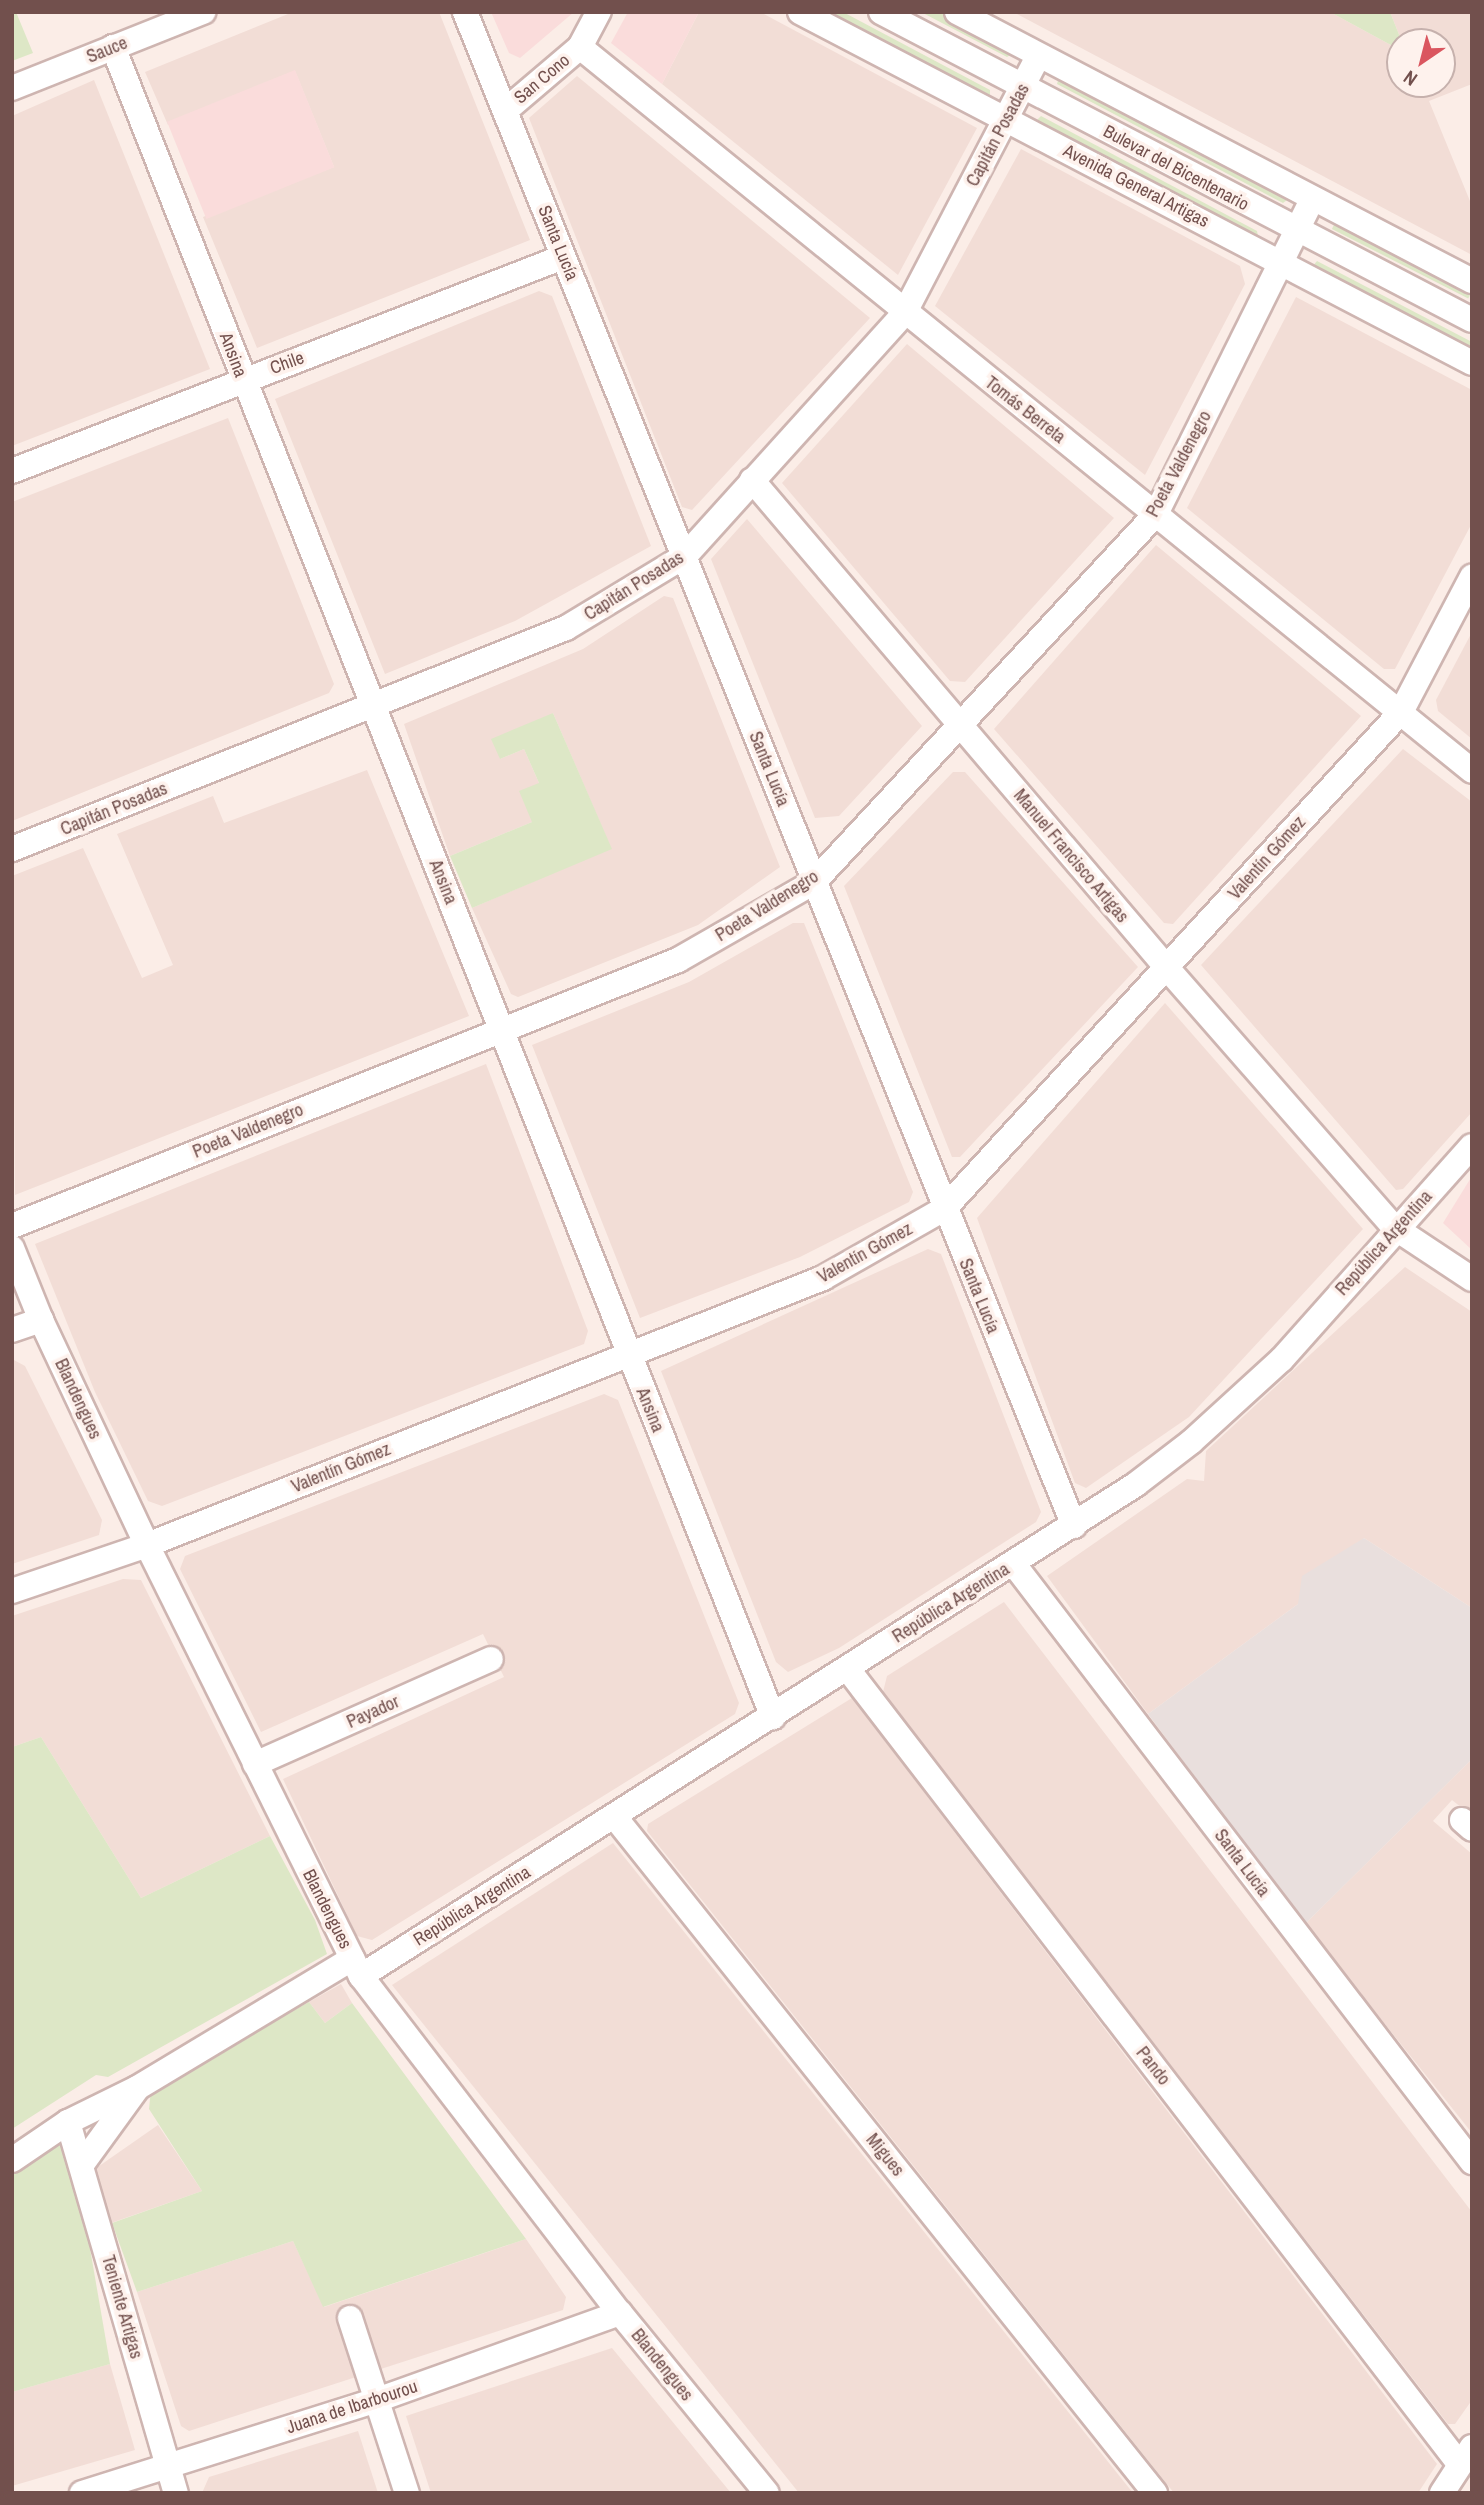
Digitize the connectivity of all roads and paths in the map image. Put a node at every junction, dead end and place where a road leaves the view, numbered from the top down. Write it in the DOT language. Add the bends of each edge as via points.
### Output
graph roads {
  1 [pos="203,12"];
  2 [pos="465,12"];
  3 [pos="599,12"];
  4 [pos="800,12"];
  5 [pos="881,12"];
  6 [pos="957,12"];
  7 [pos="113,47"];
  8 [pos="580,47"];
  9 [pos="1038,57"];
  10 [pos="12,88"];
  11 [pos="1022,88"];
  12 [pos="506,110"];
  13 [pos="1006,119"];
  14 [pos="1312,200"];
  15 [pos="1297,231"];
  16 [pos="563,257"];
  17 [pos="1283,261"];
  18 [pos="1472,281"];
  19 [pos="904,314"];
  20 [pos="1472,320"];
  21 [pos="1472,363"];
  22 [pos="243,379"];
  23 [pos="12,471"];
  24 [pos="752,480"];
  25 [pos="1156,514"];
  26 [pos="685,556"];
  27 [pos="1472,576"];
  28 [pos="373,705"];
  29 [pos="1401,712"];
  30 [pos="961,726"];
  31 [pos="1472,771"];
  32 [pos="12,849"];
  33 [pos="814,882"];
  34 [pos="1167,968"];
  35 [pos="501,1030"];
  36 [pos="1472,1146"];
  37 [pos="944,1209"];
  38 [pos="12,1226"];
  39 [pos="1395,1228"];
  40 [pos="12,1248"];
  41 [pos="1472,1279"];
  42 [pos="41,1320"];
  43 [pos="12,1330"];
  44 [pos="627,1353"];
  45 [pos="1074,1526"];
  46 [pos="147,1545"];
  47 [pos="1013,1563"];
  48 [pos="12,1591"];
  49 [pos="491,1659"];
  50 [pos="847,1668"];
  51 [pos="774,1717"];
  52 [pos="254,1764"];
  53 [pos="614,1816"];
  54 [pos="356,1967"];
  55 [pos="137,2088"];
  56 [pos="68,2122"];
  57 [pos="12,2160"];
  58 [pos="1472,2162"];
  59 [pos="83,2163"];
  60 [pos="620,2314"];
  61 [pos="350,2318"];
  62 [pos="377,2400"];
  63 [pos="1466,2456"];
  64 [pos="167,2467"];
  65 [pos="82,2493"];
  66 [pos="176,2493"];
  67 [pos="407,2493"];
  68 [pos="767,2493"];
  69 [pos="1155,2493"];
  70 [pos="1442,2493"];
  1 -- 7 [label="street, Sauce"];
  2 -- 12 [label="street, Santa Lucía"];
  3 -- 8 [label="street, San Cono"];
  4 -- 13 [label="street, Avenida General Artigas"];
  5 -- 11 [label="street, Bulevar del Bicentenario"];
  6 -- 9 [label="street"];
  7 -- 10 [label="street, Sauce"];
  7 -- 22 [label="street, Ansina"];
  8 -- 12 [label="street, San Cono"];
  8 -- 19 [label="street, Tomás Berreta"];
  9 -- 11 [label="street, Capitán Posadas"];
  9 -- 14 [label="street"];
  11 -- 13 [label="street, Capitán Posadas"];
  11 -- 15 [label="street, Bulevar del Bicentenario"];
  12 -- 16 [label="street, Santa Lucía"];
  13 -- 17 [label="street, Avenida General Artigas"];
  13 -- 19 [label="street, Capitán Posadas"];
  14 -- 15 [label="street, Poeta Valdenegro"];
  14 -- 18 [label="street"];
  15 -- 17 [label="street, Poeta Valdenegro"];
  15 -- 20 [label="street, Bulevar del Bicentenario"];
  16 -- 22 [label="street, Chile"];
  16 -- 26 [label="street, Santa Lucía"];
  17 -- 21 [label="street, Avenida General Artigas"];
  17 -- 25 [label="street, Poeta Valdenegro"];
  19 -- 24 [label="street, Capitán Posadas"];
  19 -- 25 [label="street, Tomás Berreta"];
  22 -- 23 [label="street, Chile"];
  22 -- 28 [label="street, Ansina"];
  24 -- 26 [label="street, Capitán Posadas"];
  24 -- 30 [label="street, Manuel Francisco Artigas"];
  25 -- 29 [label="street, Tomás Berreta"];
  25 -- 30 [label="street, Poeta Valdenegro"];
  26 -- 28 [label="street, Capitán Posadas" via="566,628"];
  26 -- 33 [label="street, Santa Lucía"];
  27 -- 29 [label="street, Valentín Gómez"];
  28 -- 32 [label="street, Capitán Posadas"];
  28 -- 35 [label="street, Ansina"];
  29 -- 31 [label="street, Tomás Berreta"];
  29 -- 34 [label="street, Valentín Gómez"];
  30 -- 33 [label="street, Poeta Valdenegro"];
  30 -- 34 [label="street, Manuel Francisco Artigas"];
  33 -- 35 [label="street, Poeta Valdenegro" via="678,960"];
  33 -- 37 [label="street, Santa Lucía"];
  34 -- 37 [label="street, Valentín Gómez"];
  34 -- 39 [label="street, Manuel Francisco Artigas"];
  35 -- 38 [label="street, Poeta Valdenegro"];
  35 -- 44 [label="street, Ansina"];
  36 -- 39 [label="street, República Argentina"];
  37 -- 44 [label="street, Valentín Gómez" via="823,1278"];
  37 -- 45 [label="street, Santa Lucía"];
  39 -- 41 [label="street, Manuel Francisco Artigas"];
  39 -- 45 [label="street, República Argentina" via="1282,1359 1191,1442"];
  40 -- 42 [label="street, Blandengues"];
  42 -- 43 [label="street"];
  42 -- 46 [label="street, Blandengues"];
  44 -- 46 [label="street, Valentín Gómez"];
  44 -- 51 [label="street, Ansina"];
  45 -- 47 [label="street, República Argentina"];
  46 -- 48 [label="street, Valentín Gómez"];
  46 -- 52 [label="street, Blandengues"];
  47 -- 50 [label="street, República Argentina"];
  47 -- 58 [label="street, Santa Lucía"];
  49 -- 52 [label="street, Payador"];
  50 -- 51 [label="street, República Argentina"];
  50 -- 63 [label="street, Pando"];
  51 -- 53 [label="street, República Argentina"];
  52 -- 54 [label="street, Blandengues"];
  53 -- 54 [label="street, República Argentina"];
  53 -- 69 [label="street, Migues"];
  54 -- 55 [label="street, República Argentina"];
  54 -- 60 [label="street, Blandengues"];
  55 -- 56 [label="street, República Argentina"];
  55 -- 59 [label="street"];
  56 -- 57 [label="street, República Argentina"];
  56 -- 59 [label="street, Teniente Artigas"];
  59 -- 64 [label="street, Teniente Artigas"];
  60 -- 62 [label="street, Juana de Ibarbourou"];
  60 -- 68 [label="street, Blandengues"];
  61 -- 62 [label="street"];
  62 -- 64 [label="street, Juana de Ibarbourou"];
  62 -- 67 [label="street"];
  63 -- 70 [label="street"];
  64 -- 65 [label="street, Juana de Ibarbourou"];
  64 -- 66 [label="street, Teniente Artigas"];
}
